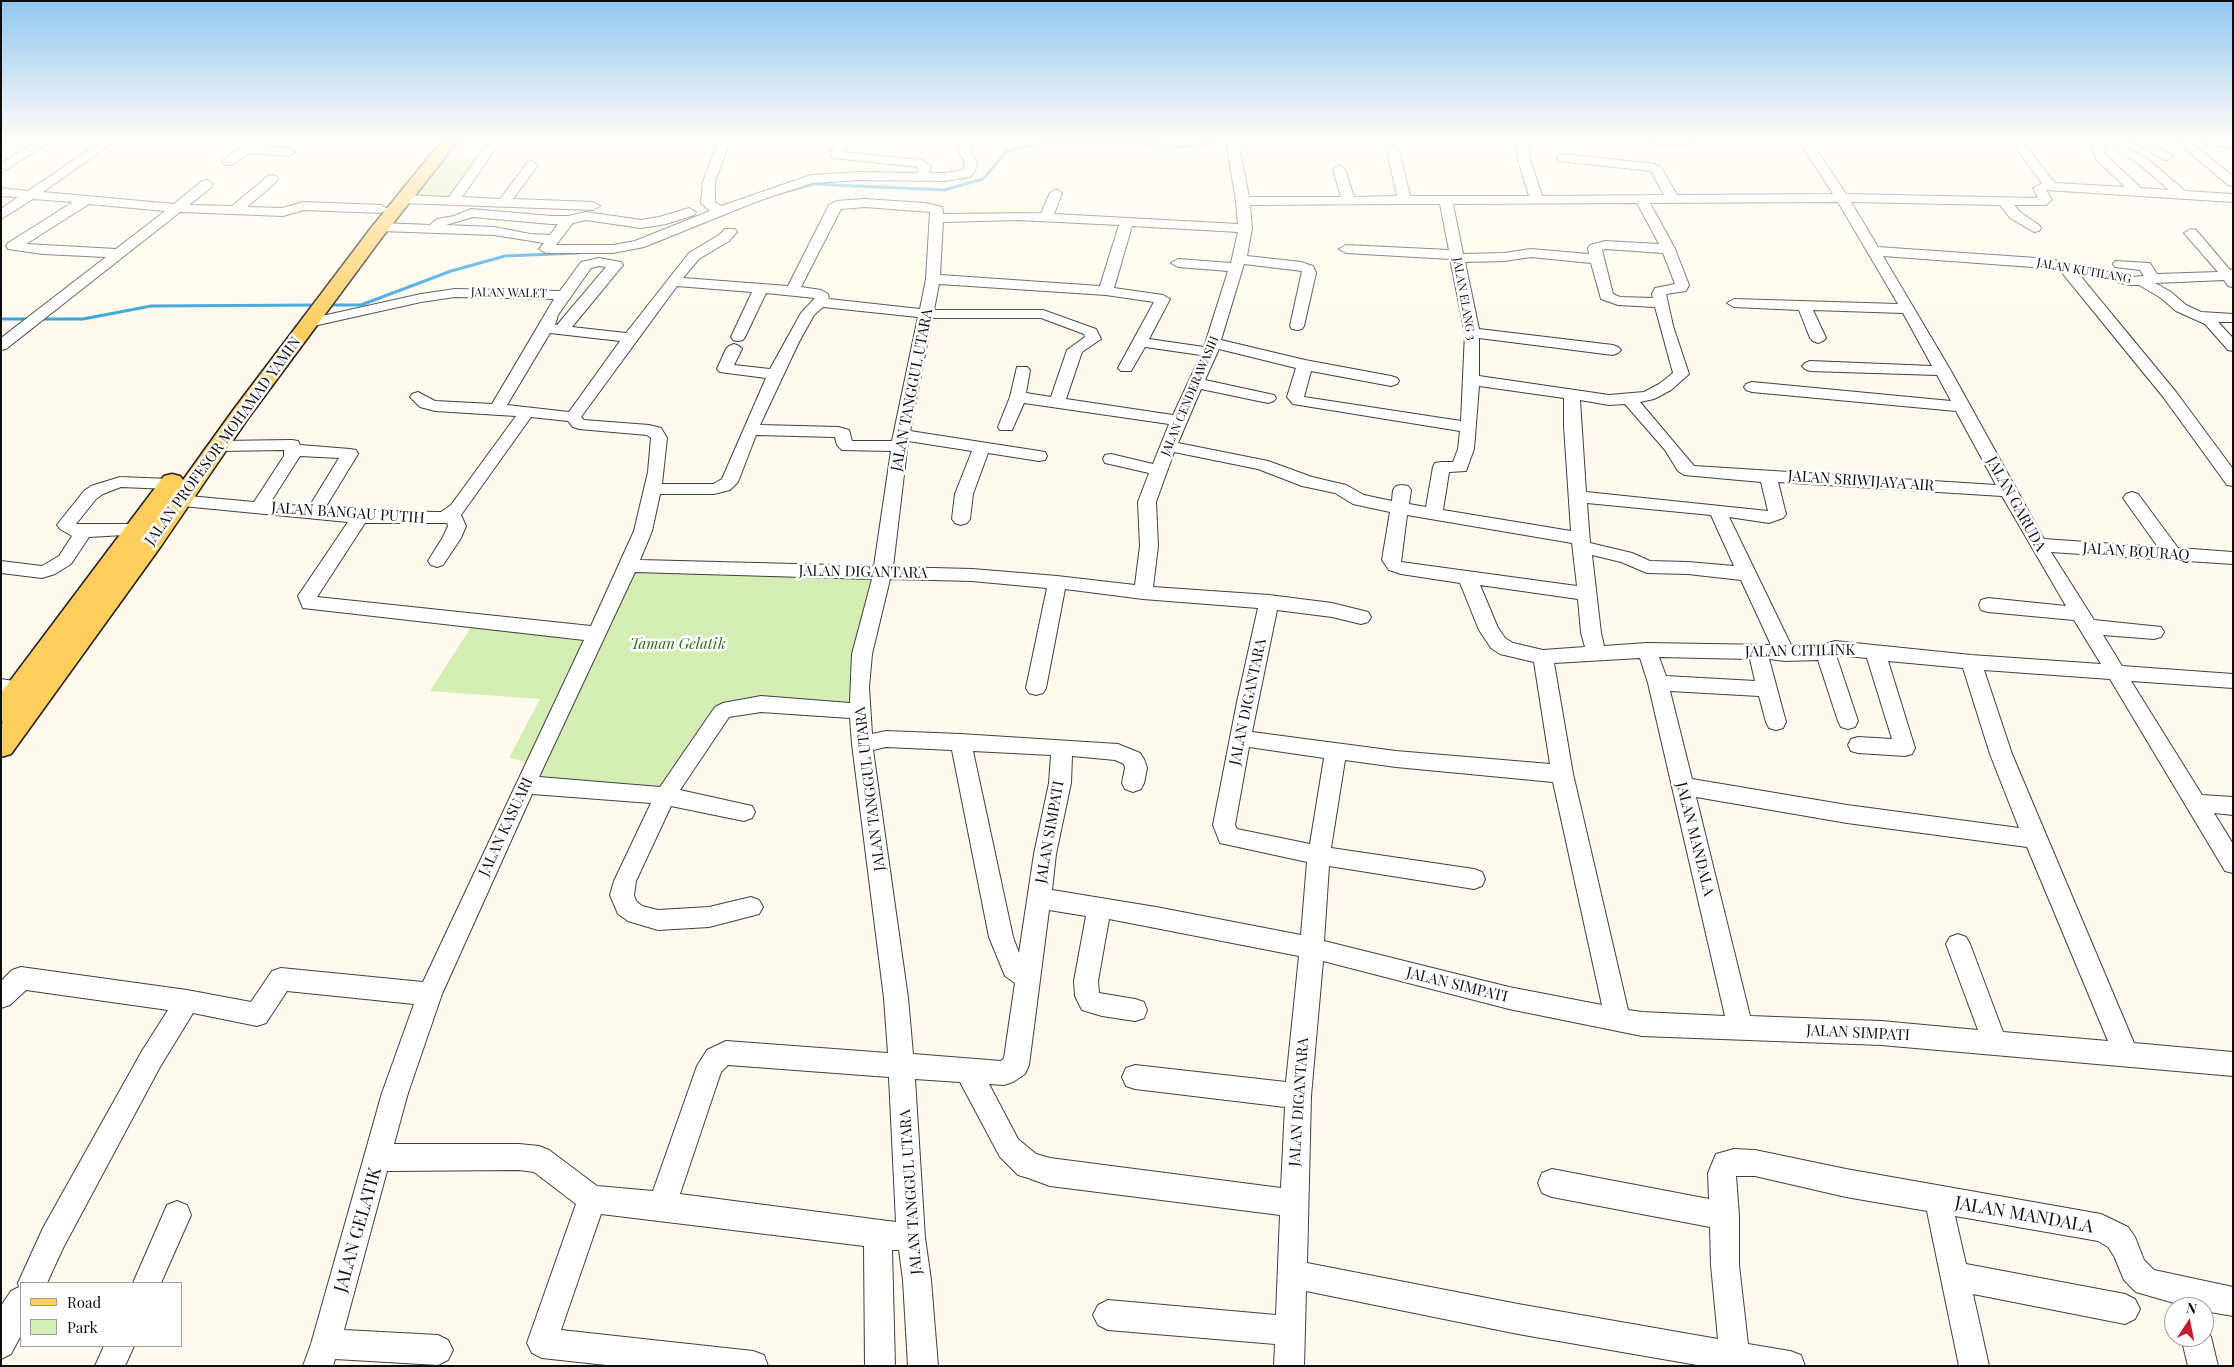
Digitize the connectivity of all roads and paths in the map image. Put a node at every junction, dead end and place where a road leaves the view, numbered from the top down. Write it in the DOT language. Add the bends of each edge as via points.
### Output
graph roads {
  1 [pos="16,205"];
  2 [pos="78,205"];
  3 [pos="141,205"];
  4 [pos="181,205"];
  5 [pos="240,205"];
  6 [pos="384,205"];
  7 [pos="398,205"];
  8 [pos="571,205"];
  9 [pos="704,205"];
  10 [pos="710,205"];
  11 [pos="737,205"];
  12 [pos="838,205"];
  13 [pos="890,205"];
  14 [pos="1051,205"];
  15 [pos="1243,205"];
  16 [pos="1447,205"];
  17 [pos="1645,205"];
  18 [pos="1845,205"];
  19 [pos="2007,205"];
  20 [pos="600,206"];
  21 [pos="177,208"];
  22 [pos="381,209"];
  23 [pos="234,210"];
  24 [pos="720,212"];
  25 [pos="1,215"];
  26 [pos="944,218"];
  27 [pos="1046,218"];
  28 [pos="568,220"];
  29 [pos="1127,222"];
  30 [pos="434,228"];
  31 [pos="1245,228"];
  32 [pos="2034,228"];
  33 [pos="373,231"];
  34 [pos="730,232"];
  35 [pos="2191,233"];
  36 [pos="554,239"];
  37 [pos="1346,249"];
  38 [pos="1668,249"];
  39 [pos="1875,251"];
  40 [pos="120,253"];
  41 [pos="1456,257"];
  42 [pos="1596,259"];
  43 [pos="1178,264"];
  44 [pos="1238,264"];
  45 [pos="2120,264"];
  46 [pos="2064,266"];
  47 [pos="2230,277"];
  48 [pos="937,279"];
  49 [pos="2148,280"];
  50 [pos="673,281"];
  51 [pos="761,289"];
  52 [pos="792,292"];
  53 [pos="1106,292"];
  54 [pos="564,295"];
  55 [pos="820,302"];
  56 [pos="1660,303"];
  57 [pos="1734,303"];
  58 [pos="1804,305"];
  59 [pos="1908,308"];
  60 [pos="310,312"];
  61 [pos="926,314"];
  62 [pos="2199,316"];
  63 [pos="2233,318"];
  64 [pos="1297,326"];
  65 [pos="554,329"];
  66 [pos="1472,333"];
  67 [pos="630,338"];
  68 [pos="1818,338"];
  69 [pos="1140,342"];
  70 [pos="1,346"];
  71 [pos="2233,347"];
  72 [pos="1212,348"];
  73 [pos="1612,350"];
  74 [pos="1305,365"];
  75 [pos="1810,366"];
  76 [pos="1126,368"];
  77 [pos="1022,370"];
  78 [pos="1943,371"];
  79 [pos="775,374"];
  80 [pos="1471,380"];
  81 [pos="1391,381"];
  82 [pos="1196,383"];
  83 [pos="1752,387"];
  84 [pos="1572,394"];
  85 [pos="1018,396"];
  86 [pos="418,397"];
  87 [pos="1268,398"];
  88 [pos="1629,400"];
  89 [pos="1057,402"];
  90 [pos="1962,406"];
  91 [pos="497,410"];
  92 [pos="526,412"];
  93 [pos="572,417"];
  94 [pos="1179,421"];
  95 [pos="1006,427"];
  96 [pos="1468,427"];
  97 [pos="751,430"];
  98 [pos="900,441"];
  99 [pos="219,446"];
  100 [pos="1169,446"];
  101 [pos="982,447"];
  102 [pos="293,450"];
  103 [pos="1039,456"];
  104 [pos="1111,459"];
  105 [pos="1158,470"];
  106 [pos="1770,477"];
  107 [pos="2233,481"];
  108 [pos="653,489"];
  109 [pos="1402,490"];
  110 [pos="2009,491"];
  111 [pos="174,493"];
  112 [pos="1578,497"];
  113 [pos="2132,498"];
  114 [pos="259,507"];
  115 [pos="1399,508"];
  116 [pos="1717,510"];
  117 [pos="314,512"];
  118 [pos="1434,514"];
  119 [pos="452,515"];
  120 [pos="360,517"];
  121 [pos="961,519"];
  122 [pos="135,530"];
  123 [pos="84,531"];
  124 [pos="1581,543"];
  125 [pos="2038,545"];
  126 [pos="2173,554"];
  127 [pos="2233,558"];
  128 [pos="436,562"];
  129 [pos="629,566"];
  130 [pos="1,567"];
  131 [pos="889,572"];
  132 [pos="1748,574"];
  133 [pos="1467,577"];
  134 [pos="1057,582"];
  135 [pos="1143,593"];
  136 [pos="1586,594"];
  137 [pos="1269,602"];
  138 [pos="1988,605"];
  139 [pos="1361,617"];
  140 [pos="2086,621"];
  141 [pos="2154,632"];
  142 [pos="597,634"];
  143 [pos="1647,650"];
  144 [pos="1874,651"];
  145 [pos="1825,652"];
  146 [pos="1758,653"];
  147 [pos="1597,654"];
  148 [pos="1785,654"];
  149 [pos="1543,657"];
  150 [pos="1971,662"];
  151 [pos="2118,674"];
  152 [pos="2233,681"];
  153 [pos="1658,683"];
  154 [pos="10,687"];
  155 [pos="1036,688"];
  156 [pos="1767,688"];
  157 [pos="859,711"];
  158 [pos="1,713"];
  159 [pos="1848,721"];
  160 [pos="1776,722"];
  161 [pos="1240,738"];
  162 [pos="872,742"];
  163 [pos="960,742"];
  164 [pos="1858,745"];
  165 [pos="1,746"];
  166 [pos="1062,747"];
  167 [pos="1336,751"];
  168 [pos="1562,774"];
  169 [pos="1133,783"];
  170 [pos="525,785"];
  171 [pos="1683,786"];
  172 [pos="665,796"];
  173 [pos="2196,803"];
  174 [pos="2233,806"];
  175 [pos="744,812"];
  176 [pos="2035,839"];
  177 [pos="1319,855"];
  178 [pos="2233,864"];
  179 [pos="1474,879"];
  180 [pos="1038,898"];
  181 [pos="751,907"];
  182 [pos="1099,907"];
  183 [pos="1958,944"];
  184 [pos="1312,948"];
  185 [pos="1028,978"];
  186 [pos="430,994"];
  187 [pos="1,998"];
  188 [pos="187,1001"];
  189 [pos="1135,1010"];
  190 [pos="1618,1020"];
  191 [pos="1741,1029"];
  192 [pos="1995,1043"];
  193 [pos="2126,1055"];
  194 [pos="2233,1064"];
  195 [pos="901,1066"];
  196 [pos="967,1070"];
  197 [pos="1134,1077"];
  198 [pos="395,1093"];
  199 [pos="1298,1096"];
  200 [pos="378,1158"];
  201 [pos="1552,1183"];
  202 [pos="592,1199"];
  203 [pos="1938,1200"];
  204 [pos="1294,1203"];
  205 [pos="662,1206"];
  206 [pos="177,1215"];
  207 [pos="1725,1216"];
  208 [pos="878,1234"];
  209 [pos="911,1238"];
  210 [pos="1292,1274"];
  211 [pos="1955,1276"];
  212 [pos="32,1282"];
  213 [pos="147,1282"];
  214 [pos="2190,1297"];
  215 [pos="2214,1302"];
  216 [pos="2233,1302"];
  217 [pos="2125,1309"];
  218 [pos="1108,1315"];
  219 [pos="1290,1331"];
  220 [pos="119,1347"];
  221 [pos="2198,1347"];
  222 [pos="438,1350"];
  223 [pos="322,1355"];
  224 [pos="1735,1357"];
  225 [pos="110,1366"];
  226 [pos="753,1366"];
  227 [pos="880,1366"];
  228 [pos="924,1366"];
  229 [pos="1289,1366"];
  230 [pos="1790,1366"];
  231 [pos="1974,1366"];
  232 [pos="2203,1366"];
  1 -- 25 [label="street"];
  2 -- 40 [label="street" via="14,246"];
  3 -- 21 [label="street"];
  4 -- 21 [label="street"];
  5 -- 23 [label="street"];
  6 -- 22 [label="main road, JALAN PROFESOR MOHAMAD YAMIN"];
  7 -- 33 [label="main road, JALAN PROFESOR MOHAMAD YAMIN"];
  8 -- 20 [label="street"];
  9 -- 28 [label="street" via="652,223 629,224 586,216"];
  10 -- 24 [label="street"];
  11 -- 24 [label="street"];
  12 -- 52 [label="street"];
  13 -- 26 [label="street" via="930,207"];
  14 -- 27 [label="street"];
  15 -- 31 [label="street, JALAN CENDERAWASIH"];
  16 -- 41 [label="street, JALAN ELANG 3"];
  17 -- 38 [label="street"];
  18 -- 39 [label="street, JALAN GARUDA"];
  19 -- 32 [label="street"];
  21 -- 23 [label="street"];
  21 -- 40 [label="street"];
  22 -- 23 [label="street" via="303,206 283,212"];
  22 -- 33 [label="main road, JALAN PROFESOR MOHAMAD YAMIN"];
  24 -- 36 [label="street" via="654,240 626,247 546,249"];
  26 -- 27 [label="street"];
  26 -- 48 [label="street, JALAN TANGGUL UTARA"];
  27 -- 29 [label="street"];
  28 -- 30 [label="street" via="470,213"];
  28 -- 36 [label="street"];
  29 -- 31 [label="street"];
  29 -- 53 [label="street"];
  30 -- 33 [label="street"];
  30 -- 36 [label="street"];
  31 -- 44 [label="street, JALAN CENDERAWASIH"];
  33 -- 60 [label="main road, JALAN PROFESOR MOHAMAD YAMIN"];
  34 -- 50 [label="street" via="694,256"];
  35 -- 47 [label="street"];
  37 -- 41 [label="street"];
  38 -- 42 [label="street" via="1601,246 1595,248"];
  38 -- 56 [label="street" via="1682,287 1660,290"];
  39 -- 46 [label="street, JALAN KUTILANG"];
  39 -- 59 [label="street, JALAN GARUDA"];
  40 -- 70 [label="street"];
  41 -- 42 [label="street" via="1488,258 1531,253"];
  41 -- 66 [label="street, JALAN ELANG 3"];
  42 -- 56 [label="street" via="1604,294 1609,298"];
  43 -- 44 [label="street"];
  44 -- 64 [label="street" via="1308,268"];
  44 -- 72 [label="street, JALAN CENDERAWASIH"];
  45 -- 49 [label="street" via="2145,266"];
  46 -- 49 [label="street, JALAN KUTILANG" via="2116,279"];
  46 -- 107 [label="street" via="2170,395"];
  47 -- 49 [label="street, JALAN KUTILANG"];
  48 -- 53 [label="street"];
  48 -- 61 [label="street, JALAN TANGGUL UTARA"];
  49 -- 62 [label="street" via="2181,308"];
  50 -- 51 [label="street"];
  50 -- 67 [label="street"];
  51 -- 52 [label="street"];
  51 -- 79 [label="street" via="725,369"];
  52 -- 55 [label="street" via="821,294"];
  53 -- 69 [label="street" via="1163,299"];
  54 -- 60 [label="street, JALAN WALET" via="455,293"];
  54 -- 65 [label="street, JALAN WALET" via="551,315"];
  54 -- 65 [label="street" via="586,265 599,262 616,265"];
  55 -- 61 [label="street"];
  55 -- 79 [label="street" via="790,342"];
  56 -- 88 [label="street" via="1681,374 1648,396"];
  57 -- 58 [label="street"];
  58 -- 59 [label="street"];
  58 -- 68 [label="street"];
  59 -- 78 [label="street, JALAN GARUDA"];
  60 -- 99 [label="main road, JALAN PROFESOR MOHAMAD YAMIN"];
  60 -- 111 [label="main road, JALAN PROFESOR MOHAMAD YAMIN"];
  61 -- 89 [label="street" via="1043,314 1091,332 1093,339 1074,350"];
  61 -- 98 [label="street, JALAN TANGGUL UTARA"];
  62 -- 63 [label="street"];
  62 -- 71 [label="street" via="2213,323"];
  65 -- 67 [label="street"];
  65 -- 91 [label="street, JALAN WALET" via="511,383"];
  66 -- 73 [label="street"];
  66 -- 80 [label="street, JALAN ELANG 3"];
  67 -- 93 [label="street"];
  69 -- 72 [label="street"];
  69 -- 76 [label="street"];
  72 -- 74 [label="street"];
  72 -- 82 [label="street, JALAN CENDERAWASIH"];
  74 -- 81 [label="street"];
  74 -- 96 [label="street" via="1296,400"];
  75 -- 78 [label="street"];
  77 -- 85 [label="street"];
  78 -- 90 [label="street, JALAN GARUDA"];
  79 -- 97 [label="street"];
  80 -- 84 [label="street"];
  80 -- 96 [label="street, JALAN ELANG 3"];
  82 -- 87 [label="street"];
  82 -- 94 [label="street, JALAN CENDERAWASIH"];
  83 -- 90 [label="street"];
  84 -- 88 [label="street"];
  84 -- 112 [label="street"];
  85 -- 89 [label="street"];
  85 -- 95 [label="street"];
  86 -- 91 [label="street" via="435,406"];
  88 -- 106 [label="street" via="1690,471"];
  89 -- 94 [label="street"];
  90 -- 110 [label="street, JALAN GARUDA"];
  91 -- 92 [label="street"];
  92 -- 93 [label="street"];
  92 -- 119 [label="street"];
  93 -- 108 [label="street" via="579,424 656,432 659,438"];
  94 -- 100 [label="street, JALAN CENDERAWASIH"];
  96 -- 118 [label="street, JALAN ELANG 3" via="1464,457 1459,468 1441,468"];
  97 -- 98 [label="street" via="838,432 843,434 848,446"];
  97 -- 108 [label="street" via="729,482 724,486 714,489"];
  98 -- 101 [label="street"];
  98 -- 131 [label="street, JALAN TANGGUL UTARA"];
  99 -- 102 [label="street" via="292,445"];
  99 -- 111 [label="main road, JALAN PROFESOR MOHAMAD YAMIN"];
  100 -- 105 [label="street, JALAN CENDERAWASIH"];
  100 -- 115 [label="street" via="1262,465 1308,482 1340,489 1359,500"];
  101 -- 103 [label="street"];
  101 -- 121 [label="street" via="964,494"];
  102 -- 114 [label="street"];
  102 -- 117 [label="street" via="350,454"];
  104 -- 105 [label="street"];
  105 -- 135 [label="street, JALAN CENDERAWASIH" via="1147,502 1149,546"];
  106 -- 110 [label="street, JALAN SRIWIJAYA AIR"];
  106 -- 116 [label="street, JALAN SRIWIJAYA AIR" via="1777,514 1769,517"];
  108 -- 129 [label="street" via="643,531"];
  109 -- 115 [label="street"];
  110 -- 125 [label="street, JALAN GARUDA"];
  111 -- 114 [label="street, JALAN BANGAU PUTIH"];
  111 -- 122 [label="main road, JALAN PROFESOR MOHAMAD YAMIN"];
  111 -- 123 [label="street, JALAN BANGAU PUTIH" via="120,482 97,490 90,494 66,525 72,530"];
  111 -- 165 [label="main road, JALAN PROFESOR MOHAMAD YAMIN" via="152,540"];
  112 -- 116 [label="street, JALAN SRIWIJAYA AIR"];
  112 -- 124 [label="street"];
  113 -- 126 [label="street"];
  114 -- 117 [label="street, JALAN BANGAU PUTIH"];
  115 -- 118 [label="street"];
  115 -- 133 [label="street" via="1392,563 1401,568"];
  116 -- 132 [label="street"];
  117 -- 120 [label="street, JALAN BANGAU PUTIH"];
  118 -- 124 [label="street"];
  119 -- 120 [label="street, JALAN BANGAU PUTIH" via="437,519"];
  119 -- 128 [label="street" via="457,526"];
  120 -- 142 [label="street" via="308,596 310,602"];
  122 -- 123 [label="street"];
  122 -- 154 [label="main road, JALAN PROFESOR MOHAMAD YAMIN"];
  123 -- 130 [label="street" via="65,560 55,568 42,572"];
  124 -- 132 [label="street" via="1647,567"];
  124 -- 136 [label="street"];
  125 -- 126 [label="street, JALAN BOURAQ"];
  125 -- 140 [label="street, JALAN GARUDA"];
  126 -- 127 [label="street, JALAN BOURAQ"];
  129 -- 131 [label="street, JALAN DIGANTARA"];
  129 -- 142 [label="street, JALAN KASUARI"];
  131 -- 134 [label="street, JALAN DIGANTARA"];
  131 -- 157 [label="street, JALAN TANGGUL UTARA" via="862,654"];
  132 -- 148 [label="street"];
  133 -- 136 [label="street"];
  133 -- 149 [label="street, JALAN CITILINK" via="1489,630 1498,643 1512,651"];
  134 -- 135 [label="street, JALAN DIGANTARA"];
  134 -- 155 [label="street"];
  135 -- 137 [label="street, JALAN DIGANTARA"];
  136 -- 147 [label="street"];
  137 -- 139 [label="street"];
  137 -- 161 [label="street, JALAN DIGANTARA"];
  138 -- 140 [label="street"];
  140 -- 141 [label="street"];
  140 -- 151 [label="street, JALAN GARUDA"];
  142 -- 170 [label="street, JALAN KASUARI"];
  143 -- 146 [label="street, JALAN CITILINK"];
  143 -- 147 [label="street, JALAN CITILINK"];
  143 -- 153 [label="street, JALAN MANDALA"];
  144 -- 145 [label="street, JALAN CITILINK" via="1835,648"];
  144 -- 150 [label="street, JALAN CITILINK"];
  144 -- 164 [label="street" via="1905,748"];
  145 -- 148 [label="street, JALAN CITILINK"];
  145 -- 159 [label="street"];
  146 -- 148 [label="street, JALAN CITILINK"];
  146 -- 156 [label="street"];
  147 -- 149 [label="street, JALAN CITILINK"];
  149 -- 168 [label="street"];
  150 -- 151 [label="street, JALAN CITILINK"];
  150 -- 176 [label="street" via="2001,754"];
  151 -- 152 [label="street, JALAN CITILINK"];
  151 -- 173 [label="street, JALAN GARUDA"];
  153 -- 156 [label="street"];
  153 -- 171 [label="street, JALAN MANDALA"];
  154 -- 158 [label="main road, JALAN PROFESOR MOHAMAD YAMIN"];
  156 -- 160 [label="street"];
  157 -- 162 [label="street, JALAN TANGGUL UTARA"];
  157 -- 172 [label="street" via="761,704 730,708 722,712"];
  161 -- 167 [label="street"];
  161 -- 177 [label="street, JALAN DIGANTARA" via="1224,825 1228,838"];
  162 -- 163 [label="street"];
  162 -- 195 [label="street, JALAN TANGGUL UTARA"];
  163 -- 166 [label="street"];
  163 -- 185 [label="street" via="1001,937 1014,968"];
  166 -- 169 [label="street" via="1118,752 1133,758 1136,768"];
  166 -- 180 [label="street, JALAN SIMPATI" via="1060,784"];
  167 -- 168 [label="street"];
  167 -- 177 [label="street"];
  168 -- 190 [label="street"];
  170 -- 172 [label="street"];
  170 -- 186 [label="street, JALAN KASUARI"];
  171 -- 176 [label="street" via="1848,814"];
  171 -- 191 [label="street, JALAN MANDALA"];
  172 -- 175 [label="street"];
  172 -- 181 [label="street" via="625,881 622,895 626,908 658,920 708,916"];
  173 -- 174 [label="street"];
  173 -- 178 [label="street, JALAN GARUDA"];
  176 -- 193 [label="street"];
  177 -- 179 [label="street"];
  177 -- 184 [label="street, JALAN DIGANTARA"];
  180 -- 182 [label="street, JALAN SIMPATI"];
  180 -- 185 [label="street"];
  182 -- 184 [label="street, JALAN SIMPATI"];
  182 -- 189 [label="street" via="1086,981 1087,996 1091,1002"];
  183 -- 192 [label="street"];
  184 -- 190 [label="street, JALAN SIMPATI" via="1510,998"];
  184 -- 199 [label="street, JALAN DIGANTARA"];
  185 -- 196 [label="street" via="1016,1065 1004,1073"];
  186 -- 188 [label="street" via="281,979 257,1014"];
  186 -- 198 [label="street, JALAN KASUARI"];
  187 -- 188 [label="street" via="21,978"];
  188 -- 212 [label="street" via="120,1115"];
  190 -- 191 [label="street, JALAN SIMPATI"];
  191 -- 192 [label="street, JALAN SIMPATI" via="1881,1033"];
  192 -- 193 [label="street, JALAN SIMPATI"];
  193 -- 194 [label="street, JALAN SIMPATI"];
  195 -- 196 [label="street"];
  195 -- 205 [label="street" via="726,1053 716,1058 710,1066"];
  195 -- 209 [label="street, JALAN TANGGUL UTARA"];
  196 -- 204 [label="street" via="1009,1148 1028,1165 1050,1172"];
  197 -- 199 [label="street"];
  198 -- 200 [label="street, JALAN GELATIK"];
  199 -- 204 [label="street, JALAN DIGANTARA"];
  200 -- 202 [label="street" via="519,1157 539,1160"];
  200 -- 223 [label="street, JALAN GELATIK"];
  201 -- 207 [label="street"];
  202 -- 205 [label="street"];
  202 -- 226 [label="street" via="542,1343"];
  203 -- 207 [label="street, JALAN MANDALA" via="1755,1163 1734,1162 1726,1164 1722,1173"];
  203 -- 211 [label="street"];
  203 -- 214 [label="street, JALAN MANDALA" via="2101,1228 2118,1237 2134,1270 2146,1282"];
  204 -- 210 [label="street, JALAN DIGANTARA"];
  205 -- 208 [label="street"];
  206 -- 213 [label="street"];
  207 -- 224 [label="street" via="1725,1265"];
  208 -- 209 [label="street"];
  208 -- 227 [label="street"];
  209 -- 228 [label="street, JALAN TANGGUL UTARA"];
  210 -- 219 [label="street, JALAN DIGANTARA"];
  210 -- 224 [label="street" via="1518,1319"];
  211 -- 217 [label="street"];
  211 -- 231 [label="street"];
  215 -- 216 [label="street, JALAN MANDALA"];
  218 -- 219 [label="street"];
  219 -- 229 [label="street, JALAN DIGANTARA"];
  220 -- 225 [label="street"];
  221 -- 232 [label="street"];
  222 -- 223 [label="street"];
  224 -- 230 [label="street"];
}
